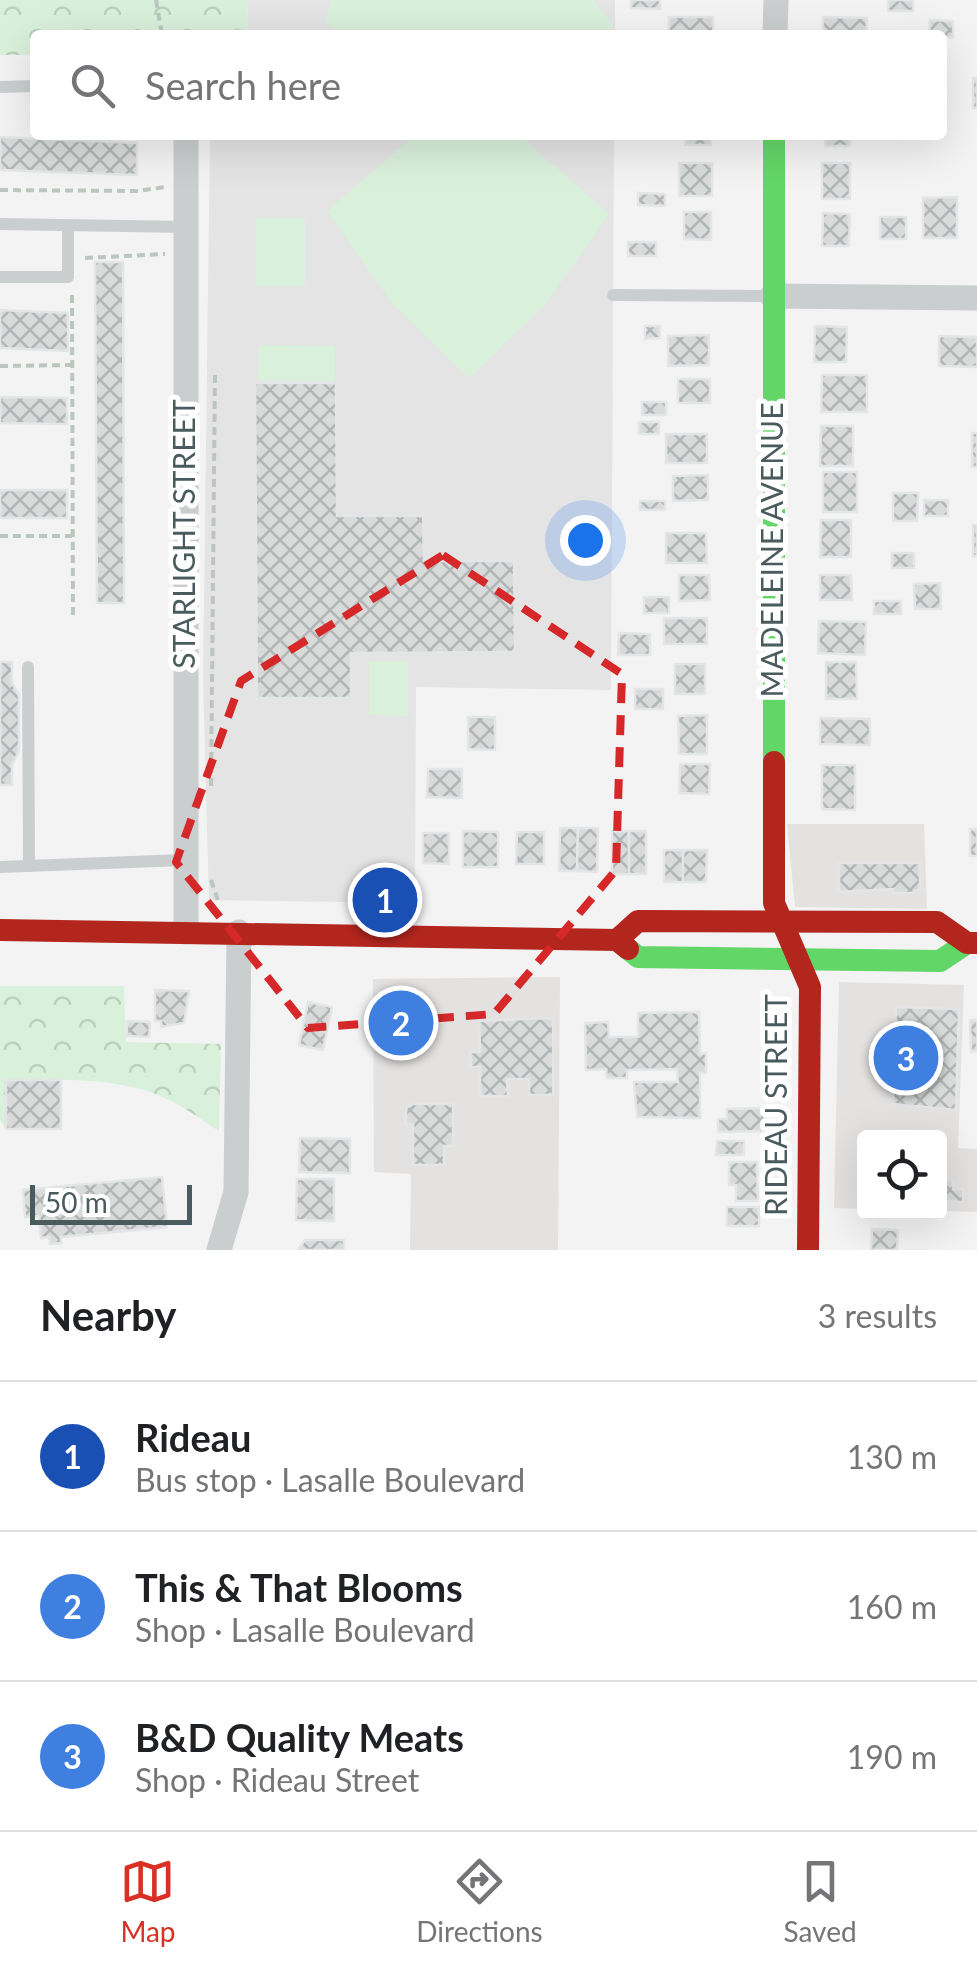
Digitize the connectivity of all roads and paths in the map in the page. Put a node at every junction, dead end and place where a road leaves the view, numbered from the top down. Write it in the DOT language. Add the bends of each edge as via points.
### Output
graph roads {
  1 [pos="156,0"];
  2 [pos="776,0"];
  3 [pos="161,30"];
  4 [pos="775,30"];
  5 [pos="0,86"];
  6 [pos="30,86"];
  7 [pos="186,140"];
  8 [pos="774,140"];
  9 [pos="166,187"];
  10 [pos="0,190"];
  11 [pos="0,224"];
  12 [pos="68,226"];
  13 [pos="187,227"];
  14 [pos="165,254"];
  15 [pos="68,258"];
  16 [pos="68,276"];
  17 [pos="0,277"];
  18 [pos="613,295"];
  19 [pos="772,296"];
  20 [pos="977,298"];
  21 [pos="73,365"];
  22 [pos="0,366"];
  23 [pos="214,370"];
  24 [pos="0,536"];
  25 [pos="72,536"];
  26 [pos="72,619"];
  27 [pos="28,667"];
  28 [pos="211,804"];
  29 [pos="184,860"];
  30 [pos="211,864"];
  31 [pos="28,866"];
  32 [pos="0,867"];
  33 [pos="219,904"];
  34 [pos="782,920"];
  35 [pos="0,930"];
  36 [pos="186,932"];
  37 [pos="239,932"];
  38 [pos="617,940"];
  39 [pos="972,943"];
  40 [pos="799,960"];
  41 [pos="219,1250"];
  42 [pos="808,1250"];
  1 -- 3 [label="path"];
  2 -- 4 [label="street"];
  5 -- 6 [label="lane"];
  7 -- 13 [label="street, STARLIGHT STREET"];
  8 -- 19 [label="main road, MADELEINE AVENUE"];
  9 -- 10 [label="path"];
  11 -- 12 [label="lane"];
  12 -- 13 [label="lane"];
  12 -- 15 [label="lane"];
  13 -- 29 [label="street, STARLIGHT STREET"];
  14 -- 15 [label="path"];
  15 -- 16 [label="lane"];
  16 -- 17 [label="lane"];
  16 -- 21 [label="path"];
  18 -- 19 [label="lane"];
  19 -- 20 [label="street"];
  19 -- 34 [label="main road, MADELEINE AVENUE" via="774,903"];
  21 -- 22 [label="path"];
  21 -- 25 [label="path"];
  23 -- 28 [label="path"];
  24 -- 25 [label="path"];
  25 -- 26 [label="path"];
  27 -- 31 [label="lane"];
  29 -- 31 [label="lane"];
  29 -- 36 [label="street, STARLIGHT STREET"];
  30 -- 33 [label="path"];
  31 -- 32 [label="lane"];
  34 -- 38 [label="main road" via="638,920"];
  34 -- 39 [label="main road" via="937,922"];
  34 -- 40 [label="main road, MADELEINE AVENUE"];
  35 -- 36 [label="main road"];
  36 -- 37 [label="main road"];
  37 -- 38 [label="main road"];
  37 -- 41 [label="street" via="236,1192"];
  38 -- 40 [label="main road" via="638,957"];
  39 -- 40 [label="main road" via="940,961"];
  40 -- 42 [label="main road, RIDEAU STREET" via="810,988"];
}
